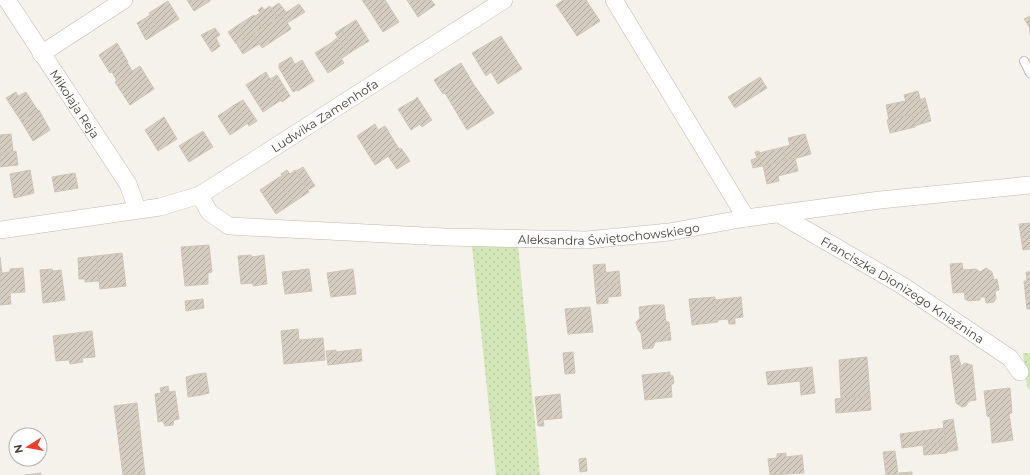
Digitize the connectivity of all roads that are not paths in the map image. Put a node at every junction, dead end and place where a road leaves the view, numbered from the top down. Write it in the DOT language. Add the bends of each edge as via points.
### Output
graph roads {
  1 [pos="7,0"];
  2 [pos="124,0"];
  3 [pos="504,0"];
  4 [pos="614,0"];
  5 [pos="41,54"];
  6 [pos="1024,61"];
  7 [pos="1030,73"];
  8 [pos="1030,186"];
  9 [pos="200,195"];
  10 [pos="137,209"];
  11 [pos="779,214"];
  12 [pos="746,218"];
  13 [pos="0,230"];
  14 [pos="1020,372"];
  1 -- 5 [label="street, Mikołaja Reja"];
  2 -- 5 [label="street"];
  3 -- 9 [label="street, Ludwika Zamenhofa"];
  4 -- 12 [label="street"];
  5 -- 10 [label="street, Mikołaja Reja" via="128,184"];
  6 -- 7 [label="lane"];
  8 -- 11 [label="street, Aleksandra Świętochowskiego" via="880,200"];
  9 -- 10 [label="street, Ludwika Zamenhofa" via="167,205"];
  9 -- 12 [label="street, Aleksandra Świętochowskiego" via="209,212 229,226 445,237 587,240 669,232"];
  10 -- 13 [label="street"];
  11 -- 12 [label="street, Aleksandra Świętochowskiego"];
  11 -- 14 [label="street, Franciszka Dionizego Kniaźnina" via="903,286 1010,358"];
}
